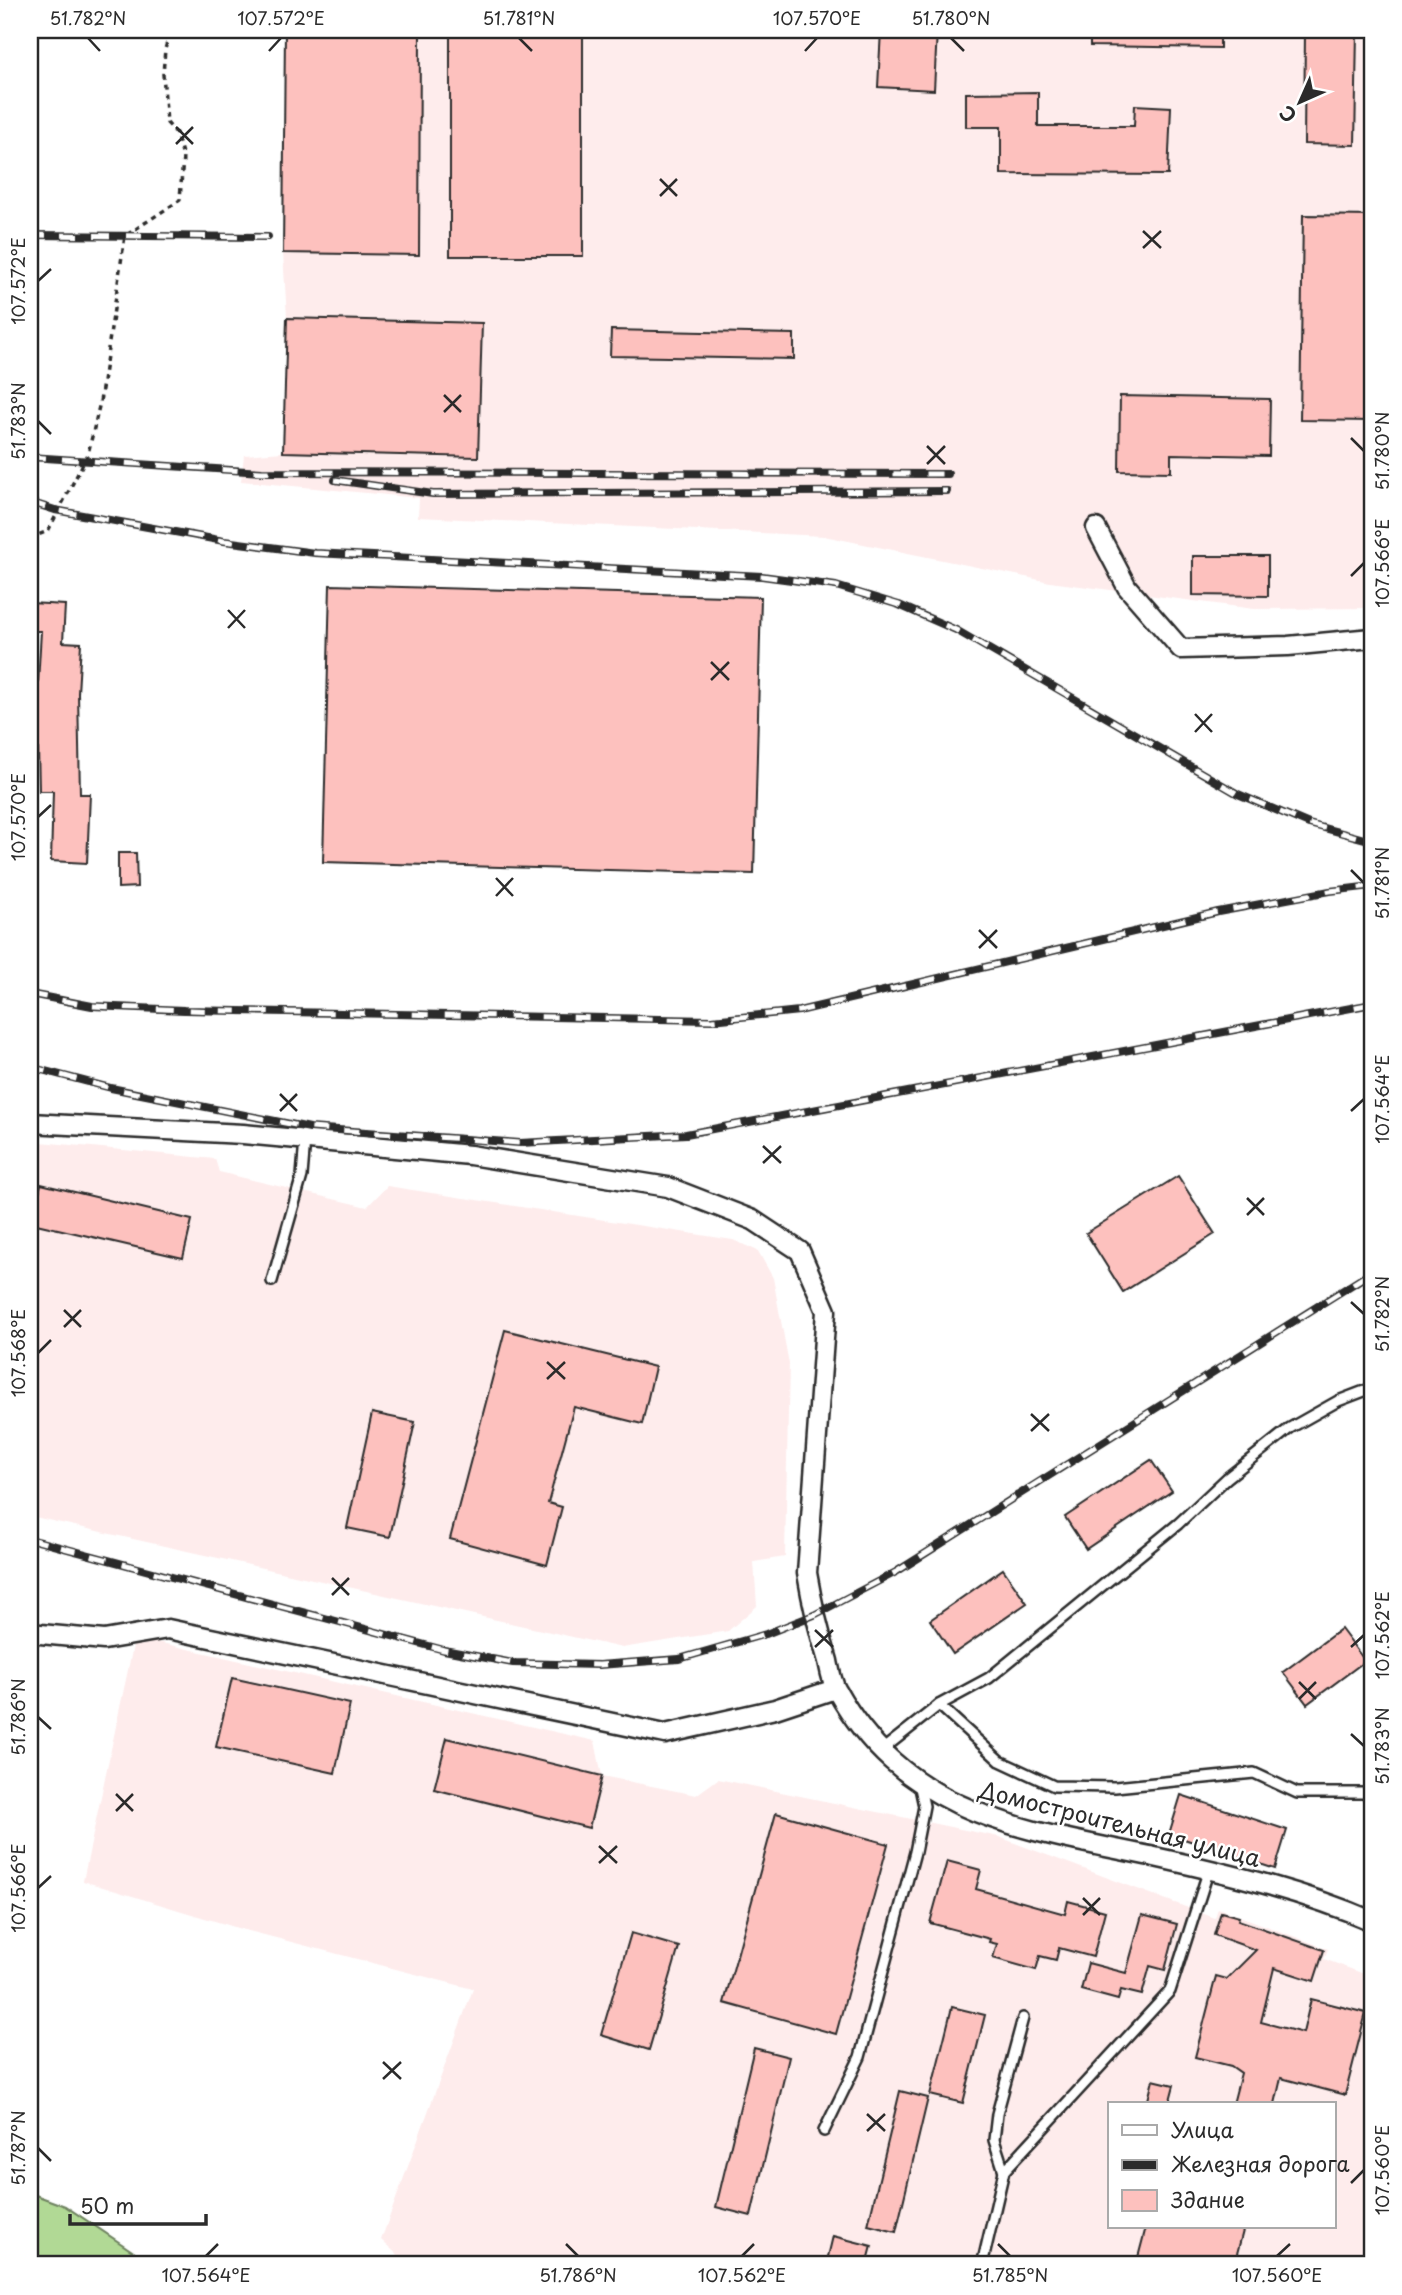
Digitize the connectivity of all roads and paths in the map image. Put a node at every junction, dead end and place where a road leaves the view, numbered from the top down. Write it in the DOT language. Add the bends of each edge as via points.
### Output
graph roads {
  1 [pos="171,30"];
  2 [pos="1096,528"];
  3 [pos="30,538"];
  4 [pos="1372,638"];
  5 [pos="30,1123"];
  6 [pos="305,1140"];
  7 [pos="272,1281"];
  8 [pos="1372,1388"];
  9 [pos="30,1633"];
  10 [pos="835,1689"];
  11 [pos="939,1706"];
  12 [pos="880,1751"];
  13 [pos="919,1783"];
  14 [pos="1372,1793"];
  15 [pos="1209,1869"];
  16 [pos="1372,1922"];
  17 [pos="1023,2018"];
  18 [pos="824,2131"];
  19 [pos="1004,2171"];
  20 [pos="982,2265"];
  1 -- 3 [label="path" via="163,74 167,123 176,133 183,156 180,200 125,236 88,454 48,531"];
  2 -- 4 [label="street" via="1127,587 1181,649"];
  5 -- 6 [label="street, Домостроительная улица"];
  6 -- 7 [label="lane" via="302,1176"];
  6 -- 10 [label="street, Домостроительная улица" via="470,1155 668,1187 753,1220 800,1251 825,1311 807,1573"];
  8 -- 11 [label="lane" via="1290,1428 989,1678"];
  9 -- 10 [label="street" via="104,1640 168,1629 665,1734 775,1709"];
  10 -- 12 [label="street, Домостроительная улица"];
  11 -- 12 [label="lane"];
  11 -- 14 [label="lane" via="1000,1761 1054,1786 1115,1787 1254,1773 1297,1793"];
  12 -- 13 [label="street, Домостроительная улица"];
  13 -- 15 [label="street, Домостроительная улица" via="966,1810 1024,1829"];
  13 -- 18 [label="lane" via="924,1806 915,1852 860,2057"];
  15 -- 16 [label="street, Домостроительная улица" via="1339,1907"];
  15 -- 19 [label="lane" via="1170,1992"];
  17 -- 19 [label="lane" via="997,2114 995,2140"];
  19 -- 20 [label="lane"];
}
